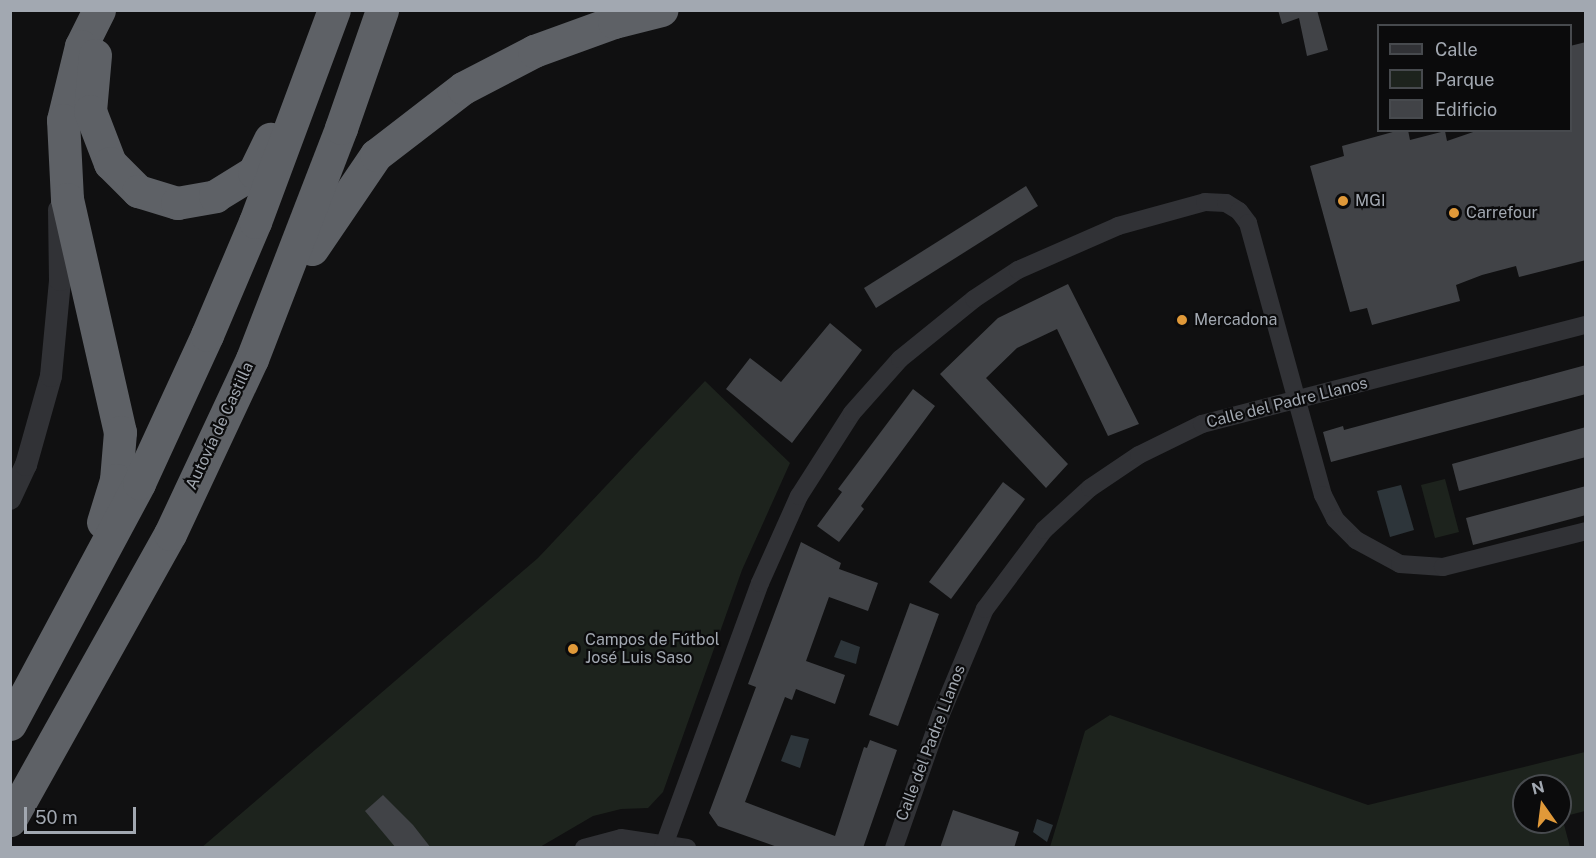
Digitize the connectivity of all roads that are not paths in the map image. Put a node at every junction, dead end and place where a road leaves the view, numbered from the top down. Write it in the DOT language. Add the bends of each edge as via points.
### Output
graph roads {
  1 [pos="99,10"];
  2 [pos="116,10"];
  3 [pos="333,10"];
  4 [pos="382,10"];
  5 [pos="661,10"];
  6 [pos="63,120"];
  7 [pos="281,288"];
  8 [pos="1586,325"];
  9 [pos="1297,400"];
  10 [pos="10,499"];
  11 [pos="1586,531"];
  12 [pos="35,681"];
  13 [pos="10,724"];
  14 [pos="10,820"];
  15 [pos="664,844"];
  16 [pos="584,848"];
  17 [pos="687,848"];
  18 [pos="894,848"];
  1 -- 6 [label="highway" via="81,46"];
  2 -- 3 [label="highway" via="95,54 90,111 110,163 138,191 177,203 215,196 254,172"];
  3 -- 12 [label="highway" via="255,222 207,335 139,483"];
  4 -- 7 [label="highway, Autovía de Castilla"];
  5 -- 7 [label="highway" via="614,22 534,51 463,88 376,155"];
  6 -- 10 [label="street" via="55,148 60,280 51,376 26,465"];
  6 -- 12 [label="highway" via="67,199 120,432 116,480 107,513 47,635"];
  7 -- 14 [label="highway, Autovía de Castilla" via="171,534"];
  8 -- 9 [label="street, Calle del Padre Llanos"];
  9 -- 11 [label="street" via="1323,495 1335,519 1356,540 1400,564 1443,567"];
  9 -- 15 [label="street" via="1248,223 1226,203 1205,202 1118,226 1018,270 974,299 900,359 852,413 799,496 760,583"];
  9 -- 18 [label="street, Calle del Padre Llanos" via="1202,424 1139,455 1090,488 1044,530 985,609 941,714"];
  12 -- 13 [label="highway"];
  15 -- 16 [label="street" via="621,838"];
  15 -- 17 [label="street"];
}
